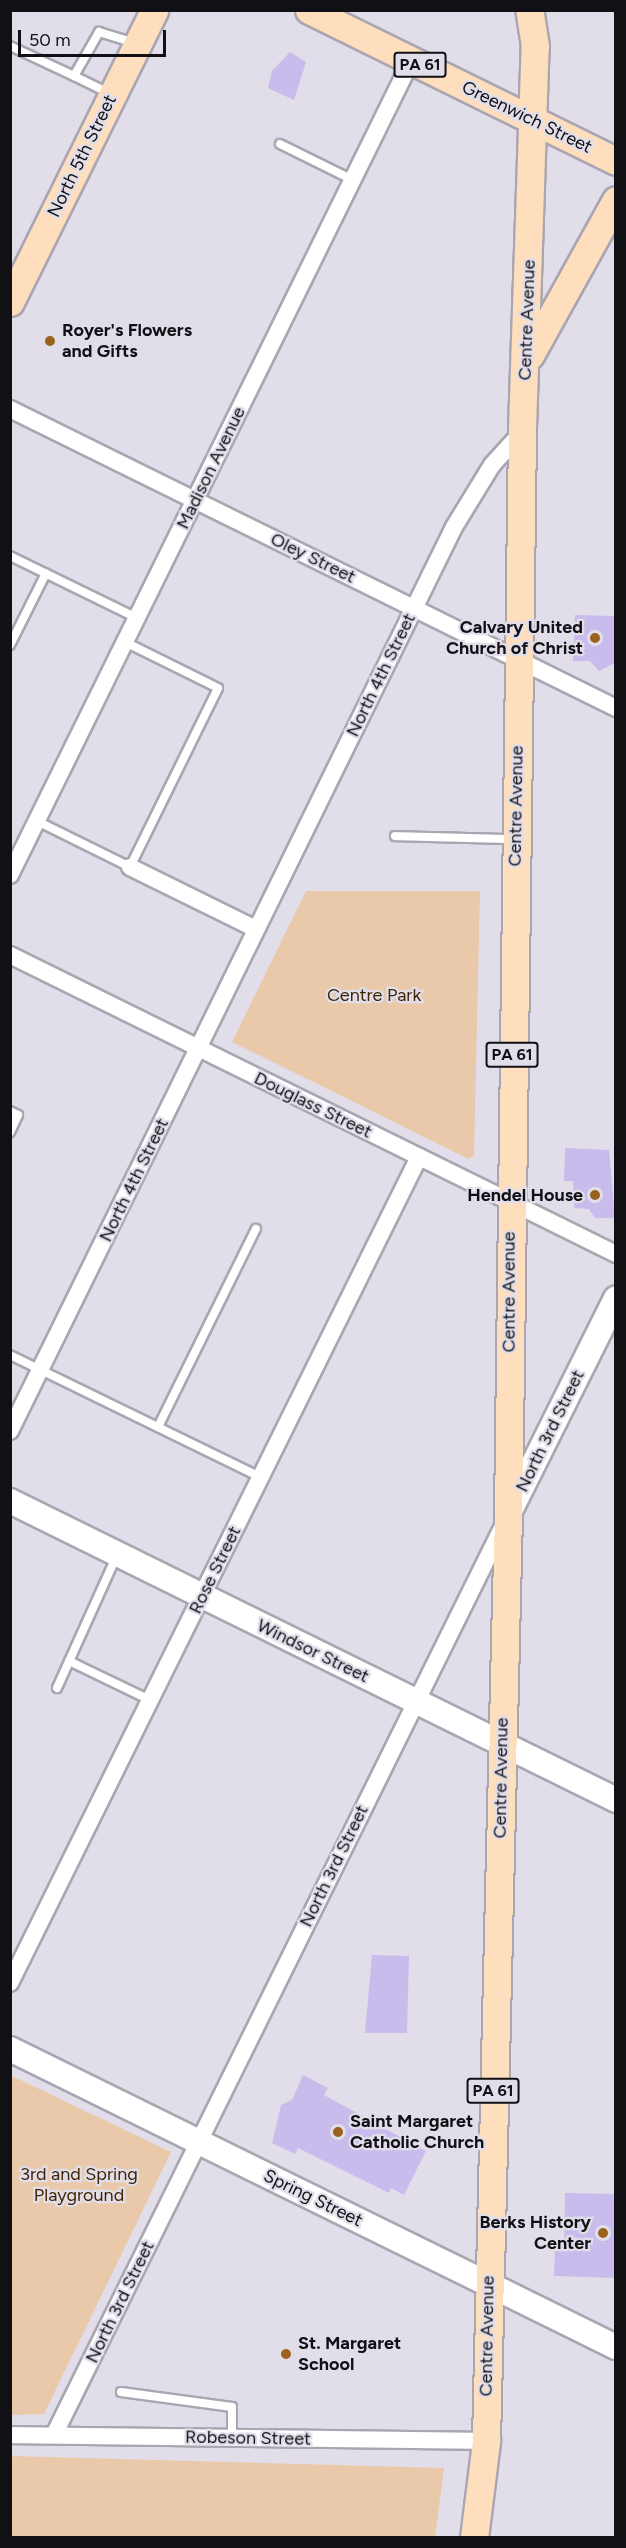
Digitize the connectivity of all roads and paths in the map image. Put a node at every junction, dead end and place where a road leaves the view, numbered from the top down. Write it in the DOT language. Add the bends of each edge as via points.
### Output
graph roads {
  1 [pos="154,10"];
  2 [pos="533,11"];
  3 [pos="316,12"];
  4 [pos="137,45"];
  5 [pos="10,46"];
  6 [pos="411,61"];
  7 [pos="74,76"];
  8 [pos="112,94"];
  9 [pos="531,119"];
  10 [pos="280,144"];
  11 [pos="615,161"];
  12 [pos="353,180"];
  13 [pos="615,200"];
  14 [pos="10,302"];
  15 [pos="528,358"];
  16 [pos="10,409"];
  17 [pos="522,432"];
  18 [pos="195,500"];
  19 [pos="10,556"];
  20 [pos="46,573"];
  21 [pos="414,608"];
  22 [pos="137,618"];
  23 [pos="126,642"];
  24 [pos="10,645"];
  25 [pos="519,660"];
  26 [pos="615,708"];
  27 [pos="37,821"];
  28 [pos="395,836"];
  29 [pos="516,839"];
  30 [pos="130,867"];
  31 [pos="10,875"];
  32 [pos="256,930"];
  33 [pos="10,956"];
  34 [pos="198,1048"];
  35 [pos="10,1111"];
  36 [pos="10,1132"];
  37 [pos="419,1157"];
  38 [pos="509,1201"];
  39 [pos="256,1228"];
  40 [pos="615,1254"];
  41 [pos="615,1298"];
  42 [pos="10,1355"];
  43 [pos="41,1369"];
  44 [pos="158,1427"];
  45 [pos="10,1431"];
  46 [pos="260,1477"];
  47 [pos="10,1501"];
  48 [pos="508,1515"];
  49 [pos="118,1554"];
  50 [pos="202,1596"];
  51 [pos="69,1661"];
  52 [pos="57,1688"];
  53 [pos="150,1700"];
  54 [pos="416,1701"];
  55 [pos="501,1744"];
  56 [pos="615,1800"];
  57 [pos="10,1983"];
  58 [pos="10,2049"];
  59 [pos="199,2142"];
  60 [pos="488,2284"];
  61 [pos="615,2347"];
  62 [pos="121,2392"];
  63 [pos="10,2435"];
  64 [pos="54,2435"];
  65 [pos="232,2438"];
  66 [pos="486,2441"];
  67 [pos="474,2538"];
  1 -- 4 [label="main road, North 5th Street"];
  2 -- 9 [label="main road, Centre Avenue"];
  3 -- 6 [label="main road, Greenwich Street / PA 61"];
  4 -- 7 [label="lane" via="99,32"];
  4 -- 8 [label="main road, North 5th Street"];
  5 -- 7 [label="lane"];
  6 -- 9 [label="main road, Greenwich Street / PA 61"];
  6 -- 12 [label="street, Madison Avenue"];
  7 -- 8 [label="lane"];
  8 -- 14 [label="main road, North 5th Street"];
  9 -- 11 [label="main road, Greenwich Street / PA 61"];
  9 -- 15 [label="main road, Centre Avenue / PA 61"];
  10 -- 12 [label="lane"];
  12 -- 18 [label="street, Madison Avenue"];
  13 -- 15 [label="main road, PA 61"];
  15 -- 17 [label="main road, Centre Avenue / PA 61"];
  16 -- 18 [label="street, Oley Street"];
  17 -- 21 [label="street, North 4th Street" via="492,465"];
  17 -- 25 [label="main road, Centre Avenue / PA 61"];
  18 -- 21 [label="street, Oley Street"];
  18 -- 22 [label="street, Madison Avenue"];
  19 -- 20 [label="lane"];
  20 -- 22 [label="lane"];
  20 -- 24 [label="lane"];
  21 -- 25 [label="street, Oley Street"];
  21 -- 32 [label="street, North 4th Street"];
  22 -- 23 [label="street, Madison Avenue"];
  23 -- 27 [label="street, Madison Avenue"];
  23 -- 30 [label="lane" via="218,688"];
  25 -- 26 [label="street, Oley Street"];
  25 -- 29 [label="main road, Centre Avenue / PA 61"];
  27 -- 30 [label="lane"];
  27 -- 31 [label="street, Madison Avenue"];
  28 -- 29 [label="lane"];
  29 -- 38 [label="main road, Centre Avenue / PA 61"];
  30 -- 32 [label="street"];
  32 -- 34 [label="street, North 4th Street"];
  33 -- 34 [label="street, Douglass Street"];
  34 -- 37 [label="street, Douglass Street"];
  34 -- 43 [label="street, North 4th Street"];
  35 -- 36 [label="lane" via="18,1115"];
  37 -- 38 [label="street, Douglass Street"];
  37 -- 46 [label="street, Rose Street"];
  38 -- 40 [label="street, Douglass Street"];
  38 -- 48 [label="main road, Centre Avenue / PA 61"];
  39 -- 44 [label="lane"];
  41 -- 48 [label="main road, North 3rd Street"];
  42 -- 43 [label="lane"];
  43 -- 44 [label="lane"];
  43 -- 45 [label="street, North 4th Street"];
  44 -- 46 [label="lane"];
  46 -- 50 [label="street, Rose Street"];
  47 -- 49 [label="main road, Windsor Street"];
  48 -- 54 [label="street, North 3rd Street"];
  48 -- 55 [label="main road, Centre Avenue / PA 61"];
  49 -- 50 [label="main road, Windsor Street"];
  49 -- 51 [label="lane"];
  50 -- 53 [label="street, Rose Street"];
  50 -- 54 [label="main road, Windsor Street"];
  51 -- 52 [label="lane"];
  51 -- 53 [label="lane"];
  53 -- 57 [label="street, Rose Street"];
  54 -- 55 [label="main road, Windsor Street"];
  54 -- 59 [label="street, North 3rd Street"];
  55 -- 56 [label="main road, Windsor Street"];
  55 -- 60 [label="main road, Centre Avenue / PA 61"];
  58 -- 59 [label="main road, Spring Street"];
  59 -- 60 [label="main road, Spring Street"];
  59 -- 64 [label="street, North 3rd Street"];
  60 -- 61 [label="main road, Spring Street"];
  60 -- 66 [label="main road, Centre Avenue / PA 61"];
  62 -- 65 [label="lane" via="232,2407"];
  63 -- 64 [label="street, Robeson Street"];
  64 -- 65 [label="street, Robeson Street"];
  65 -- 66 [label="street, Robeson Street"];
  66 -- 67 [label="main road, Centre Avenue / PA 61"];
}
